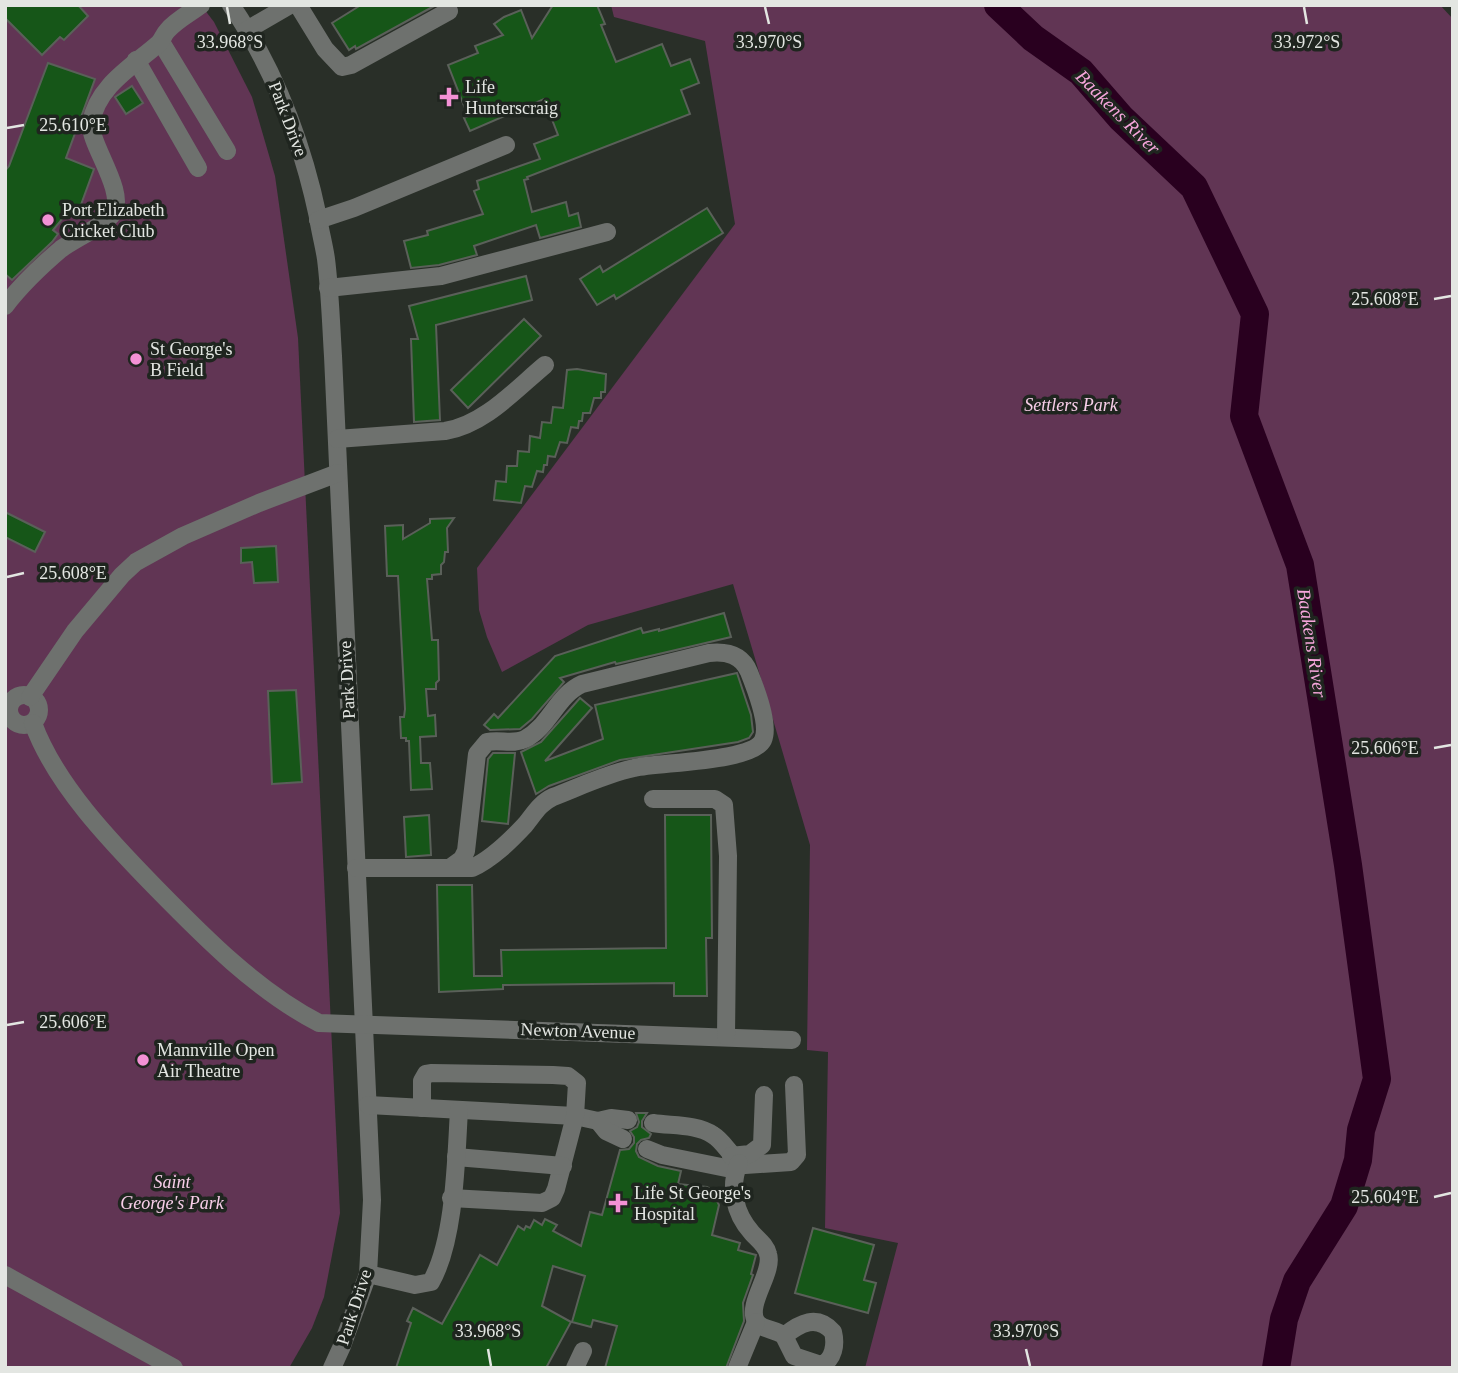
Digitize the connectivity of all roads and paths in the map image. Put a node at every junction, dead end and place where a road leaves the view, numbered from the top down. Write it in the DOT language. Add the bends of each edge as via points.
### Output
graph roads {
  1 [pos="201,5"];
  2 [pos="231,5"];
  3 [pos="290,5"];
  4 [pos="298,5"];
  5 [pos="449,11"];
  6 [pos="247,30"];
  7 [pos="161,42"];
  8 [pos="136,60"];
  9 [pos="506,145"];
  10 [pos="227,151"];
  11 [pos="198,168"];
  12 [pos="318,220"];
  13 [pos="607,232"];
  14 [pos="328,288"];
  15 [pos="5,306"];
  16 [pos="545,365"];
  17 [pos="337,439"];
  18 [pos="338,473"];
  19 [pos="30,697"];
  20 [pos="7,706"];
  21 [pos="33,723"];
  22 [pos="653,799"];
  23 [pos="451,867"];
  24 [pos="356,868"];
  25 [pos="364,1023"];
  26 [pos="726,1036"];
  27 [pos="792,1040"];
  28 [pos="794,1086"];
  29 [pos="764,1095"];
  30 [pos="368,1105"];
  31 [pos="422,1108"];
  32 [pos="459,1110"];
  33 [pos="575,1116"];
  34 [pos="628,1120"];
  35 [pos="598,1121"];
  36 [pos="653,1123"];
  37 [pos="623,1139"];
  38 [pos="647,1149"];
  39 [pos="456,1157"];
  40 [pos="736,1163"];
  41 [pos="563,1166"];
  42 [pos="451,1198"];
  43 [pos="5,1275"];
  44 [pos="368,1275"];
  45 [pos="756,1322"];
  46 [pos="784,1336"];
  47 [pos="583,1351"];
  48 [pos="335,1366"];
  49 [pos="174,1368"];
  50 [pos="575,1368"];
  51 [pos="737,1368"];
  1 -- 7 [label="street" via="166,31"];
  2 -- 6 [label="street, Park Drive"];
  3 -- 6 [label="street"];
  4 -- 5 [label="street" via="342,67"];
  6 -- 12 [label="street, Park Drive" via="294,129"];
  7 -- 8 [label="street"];
  7 -- 10 [label="street"];
  8 -- 11 [label="street"];
  8 -- 15 [label="street" via="100,98 90,126 113,187 117,204 113,214 62,248"];
  9 -- 12 [label="street"];
  12 -- 14 [label="street, Park Drive"];
  13 -- 14 [label="street" via="441,275"];
  14 -- 17 [label="street, Park Drive"];
  16 -- 17 [label="street" via="463,428"];
  17 -- 18 [label="street, Park Drive"];
  18 -- 19 [label="street" via="183,536 136,562 75,631"];
  18 -- 24 [label="street, Park Drive"];
  19 -- 20 [label="street" via="20,696"];
  19 -- 21 [label="street" via="39,709"];
  20 -- 21 [label="street" via="13,721"];
  21 -- 25 [label="street, Newton Avenue" via="52,762 98,828 222,952 319,1023"];
  22 -- 26 [label="street" via="715,799 724,805 728,856"];
  23 -- 23 [label="street" via="466,851 477,754 487,742 527,738 582,684 709,653 729,653 744,663 765,727 756,747 742,754 631,768 598,779 546,800 484,863 465,869"];
  23 -- 24 [label="street"];
  24 -- 25 [label="street, Park Drive"];
  25 -- 26 [label="street, Newton Avenue"];
  25 -- 30 [label="street, Park Drive"];
  26 -- 27 [label="street, Newton Avenue"];
  28 -- 40 [label="street" via="795,1160"];
  29 -- 40 [label="street" via="762,1145"];
  30 -- 31 [label="street"];
  30 -- 44 [label="street, Park Drive" via="372,1200"];
  31 -- 32 [label="street"];
  31 -- 33 [label="street" via="426,1074 553,1075 568,1076 578,1083"];
  32 -- 33 [label="street"];
  32 -- 39 [label="street"];
  33 -- 35 [label="street"];
  33 -- 41 [label="street"];
  34 -- 35 [label="street"];
  35 -- 37 [label="street"];
  36 -- 40 [label="street" via="701,1129 719,1140"];
  38 -- 40 [label="street" via="662,1156"];
  39 -- 41 [label="street"];
  39 -- 42 [label="street"];
  40 -- 45 [label="street" via="738,1211 769,1254"];
  41 -- 42 [label="street" via="552,1198 542,1203"];
  42 -- 44 [label="street" via="447,1236 431,1282 415,1284"];
  43 -- 49 [label="street"];
  44 -- 48 [label="street, Park Drive"];
  45 -- 46 [label="street"];
  45 -- 51 [label="street"];
  47 -- 50 [label="street"];
}
